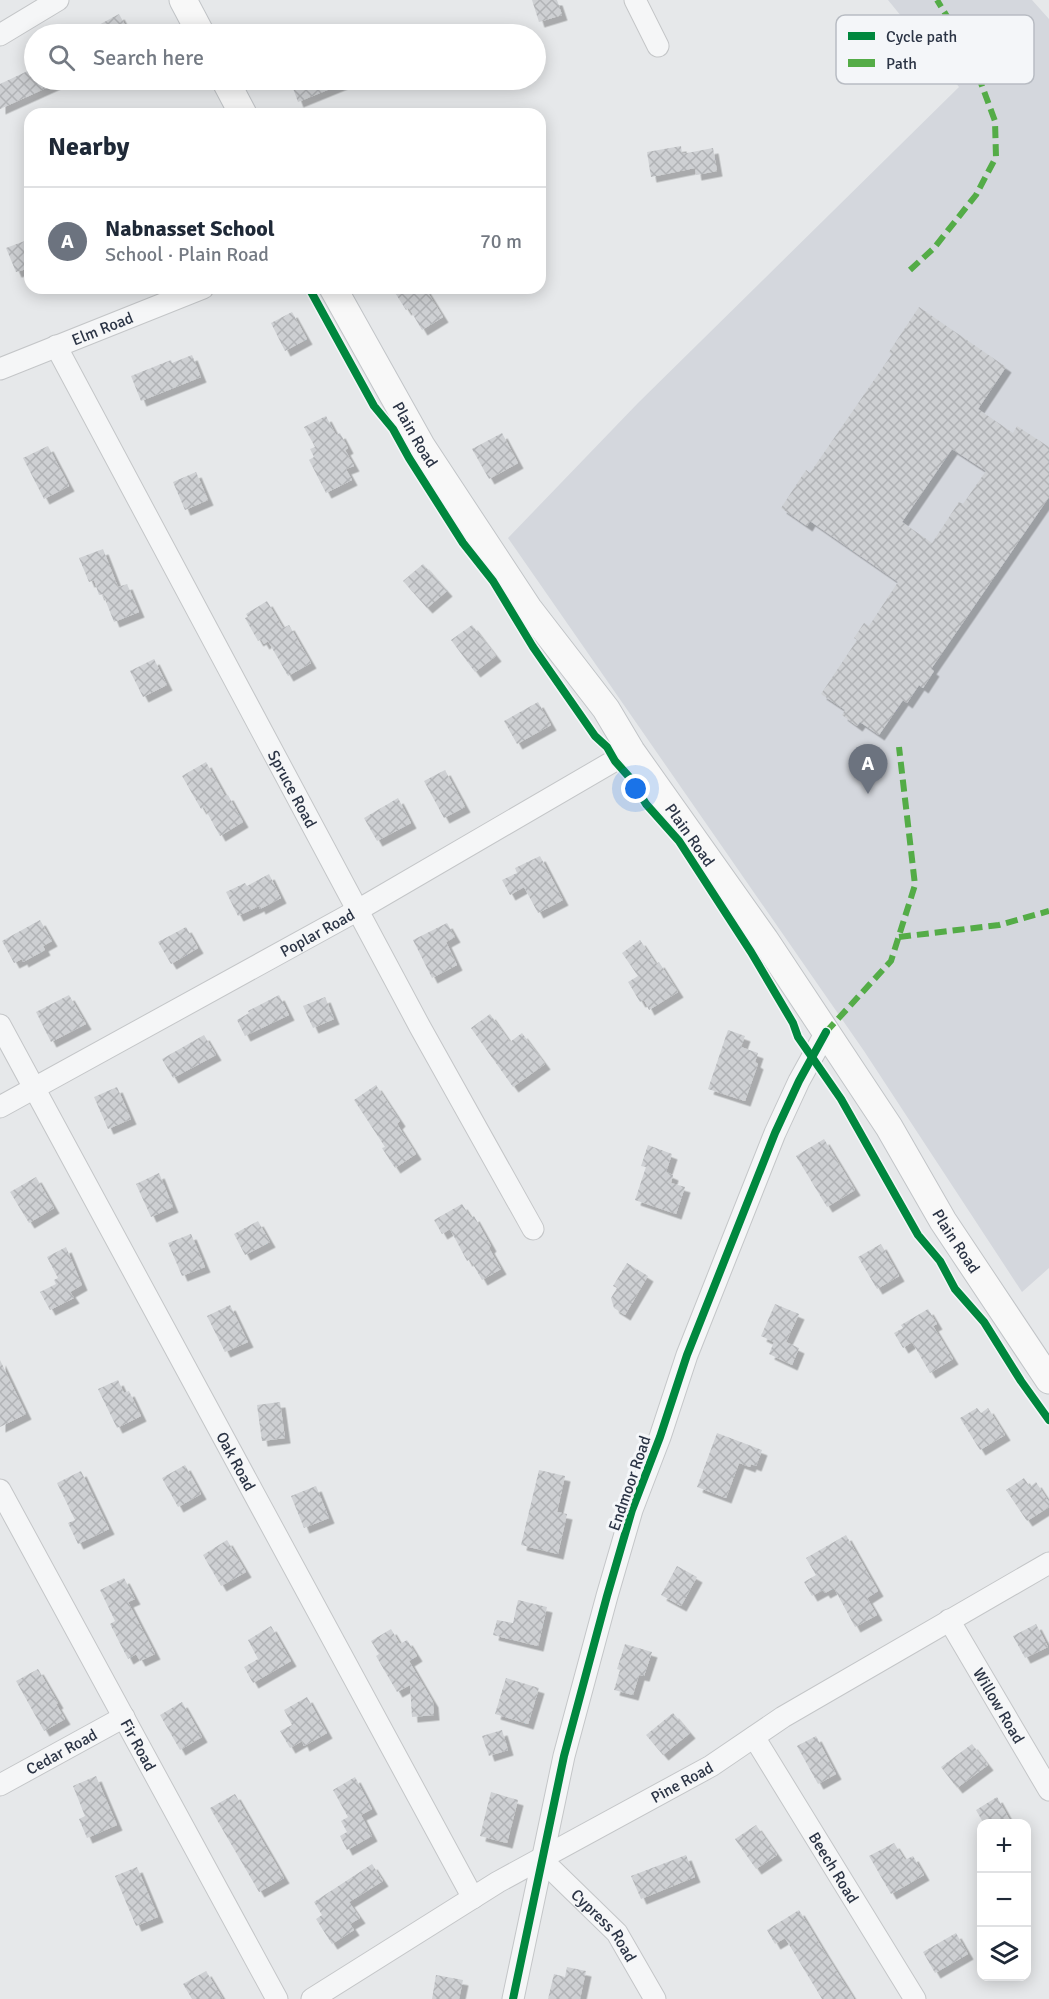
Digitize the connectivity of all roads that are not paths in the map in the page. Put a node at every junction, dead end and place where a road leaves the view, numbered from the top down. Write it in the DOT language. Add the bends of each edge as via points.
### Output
graph roads {
  1 [pos="58,0"];
  2 [pos="183,0"];
  3 [pos="635,0"];
  4 [pos="196,24"];
  5 [pos="0,35"];
  6 [pos="658,46"];
  7 [pos="230,90"];
  8 [pos="240,108"];
  9 [pos="188,294"];
  10 [pos="336,294"];
  11 [pos="56,346"];
  12 [pos="0,369"];
  13 [pos="631,752"];
  14 [pos="358,910"];
  15 [pos="0,1025"];
  16 [pos="826,1032"];
  17 [pos="34,1088"];
  18 [pos="0,1107"];
  19 [pos="533,1229"];
  20 [pos="1049,1380"];
  21 [pos="0,1490"];
  22 [pos="1049,1563"];
  23 [pos="949,1620"];
  24 [pos="124,1717"];
  25 [pos="754,1737"];
  26 [pos="0,1785"];
  27 [pos="1049,1790"];
  28 [pos="542,1859"];
  29 [pos="473,1898"];
  30 [pos="277,1999"];
  31 [pos="312,1999"];
  32 [pos="513,1999"];
  33 [pos="655,1999"];
  34 [pos="915,1999"];
  1 -- 5 [label="street"];
  2 -- 4 [label="main road"];
  3 -- 6 [label="street"];
  7 -- 8 [label="main road"];
  9 -- 11 [label="street, Elm Road"];
  10 -- 13 [label="main road, Plain Road" via="422,447 528,608 606,709"];
  11 -- 12 [label="street, Elm Road"];
  11 -- 14 [label="street, Spruce Road"];
  13 -- 14 [label="street, Poplar Road"];
  13 -- 16 [label="main road, Plain Road"];
  14 -- 17 [label="street, Poplar Road"];
  14 -- 19 [label="street, Spruce Road"];
  15 -- 17 [label="street, Oak Road"];
  16 -- 20 [label="main road, Plain Road" via="889,1127 943,1221"];
  16 -- 28 [label="street, Endmoor Road" via="775,1133 687,1355 633,1510 578,1704"];
  17 -- 18 [label="street, Poplar Road"];
  17 -- 29 [label="street, Oak Road"];
  21 -- 24 [label="street, Fir Road"];
  22 -- 23 [label="street, Pine Road"];
  23 -- 25 [label="street, Pine Road"];
  23 -- 27 [label="street, Willow Road"];
  24 -- 26 [label="street, Cedar Road"];
  24 -- 30 [label="street, Fir Road"];
  25 -- 28 [label="street, Pine Road" via="711,1766"];
  25 -- 34 [label="street, Beech Road"];
  28 -- 29 [label="street, Pine Road"];
  28 -- 32 [label="street, Endmoor Road"];
  28 -- 33 [label="street, Cypress Road" via="617,1933"];
  29 -- 31 [label="street, Pine Road"];
}
